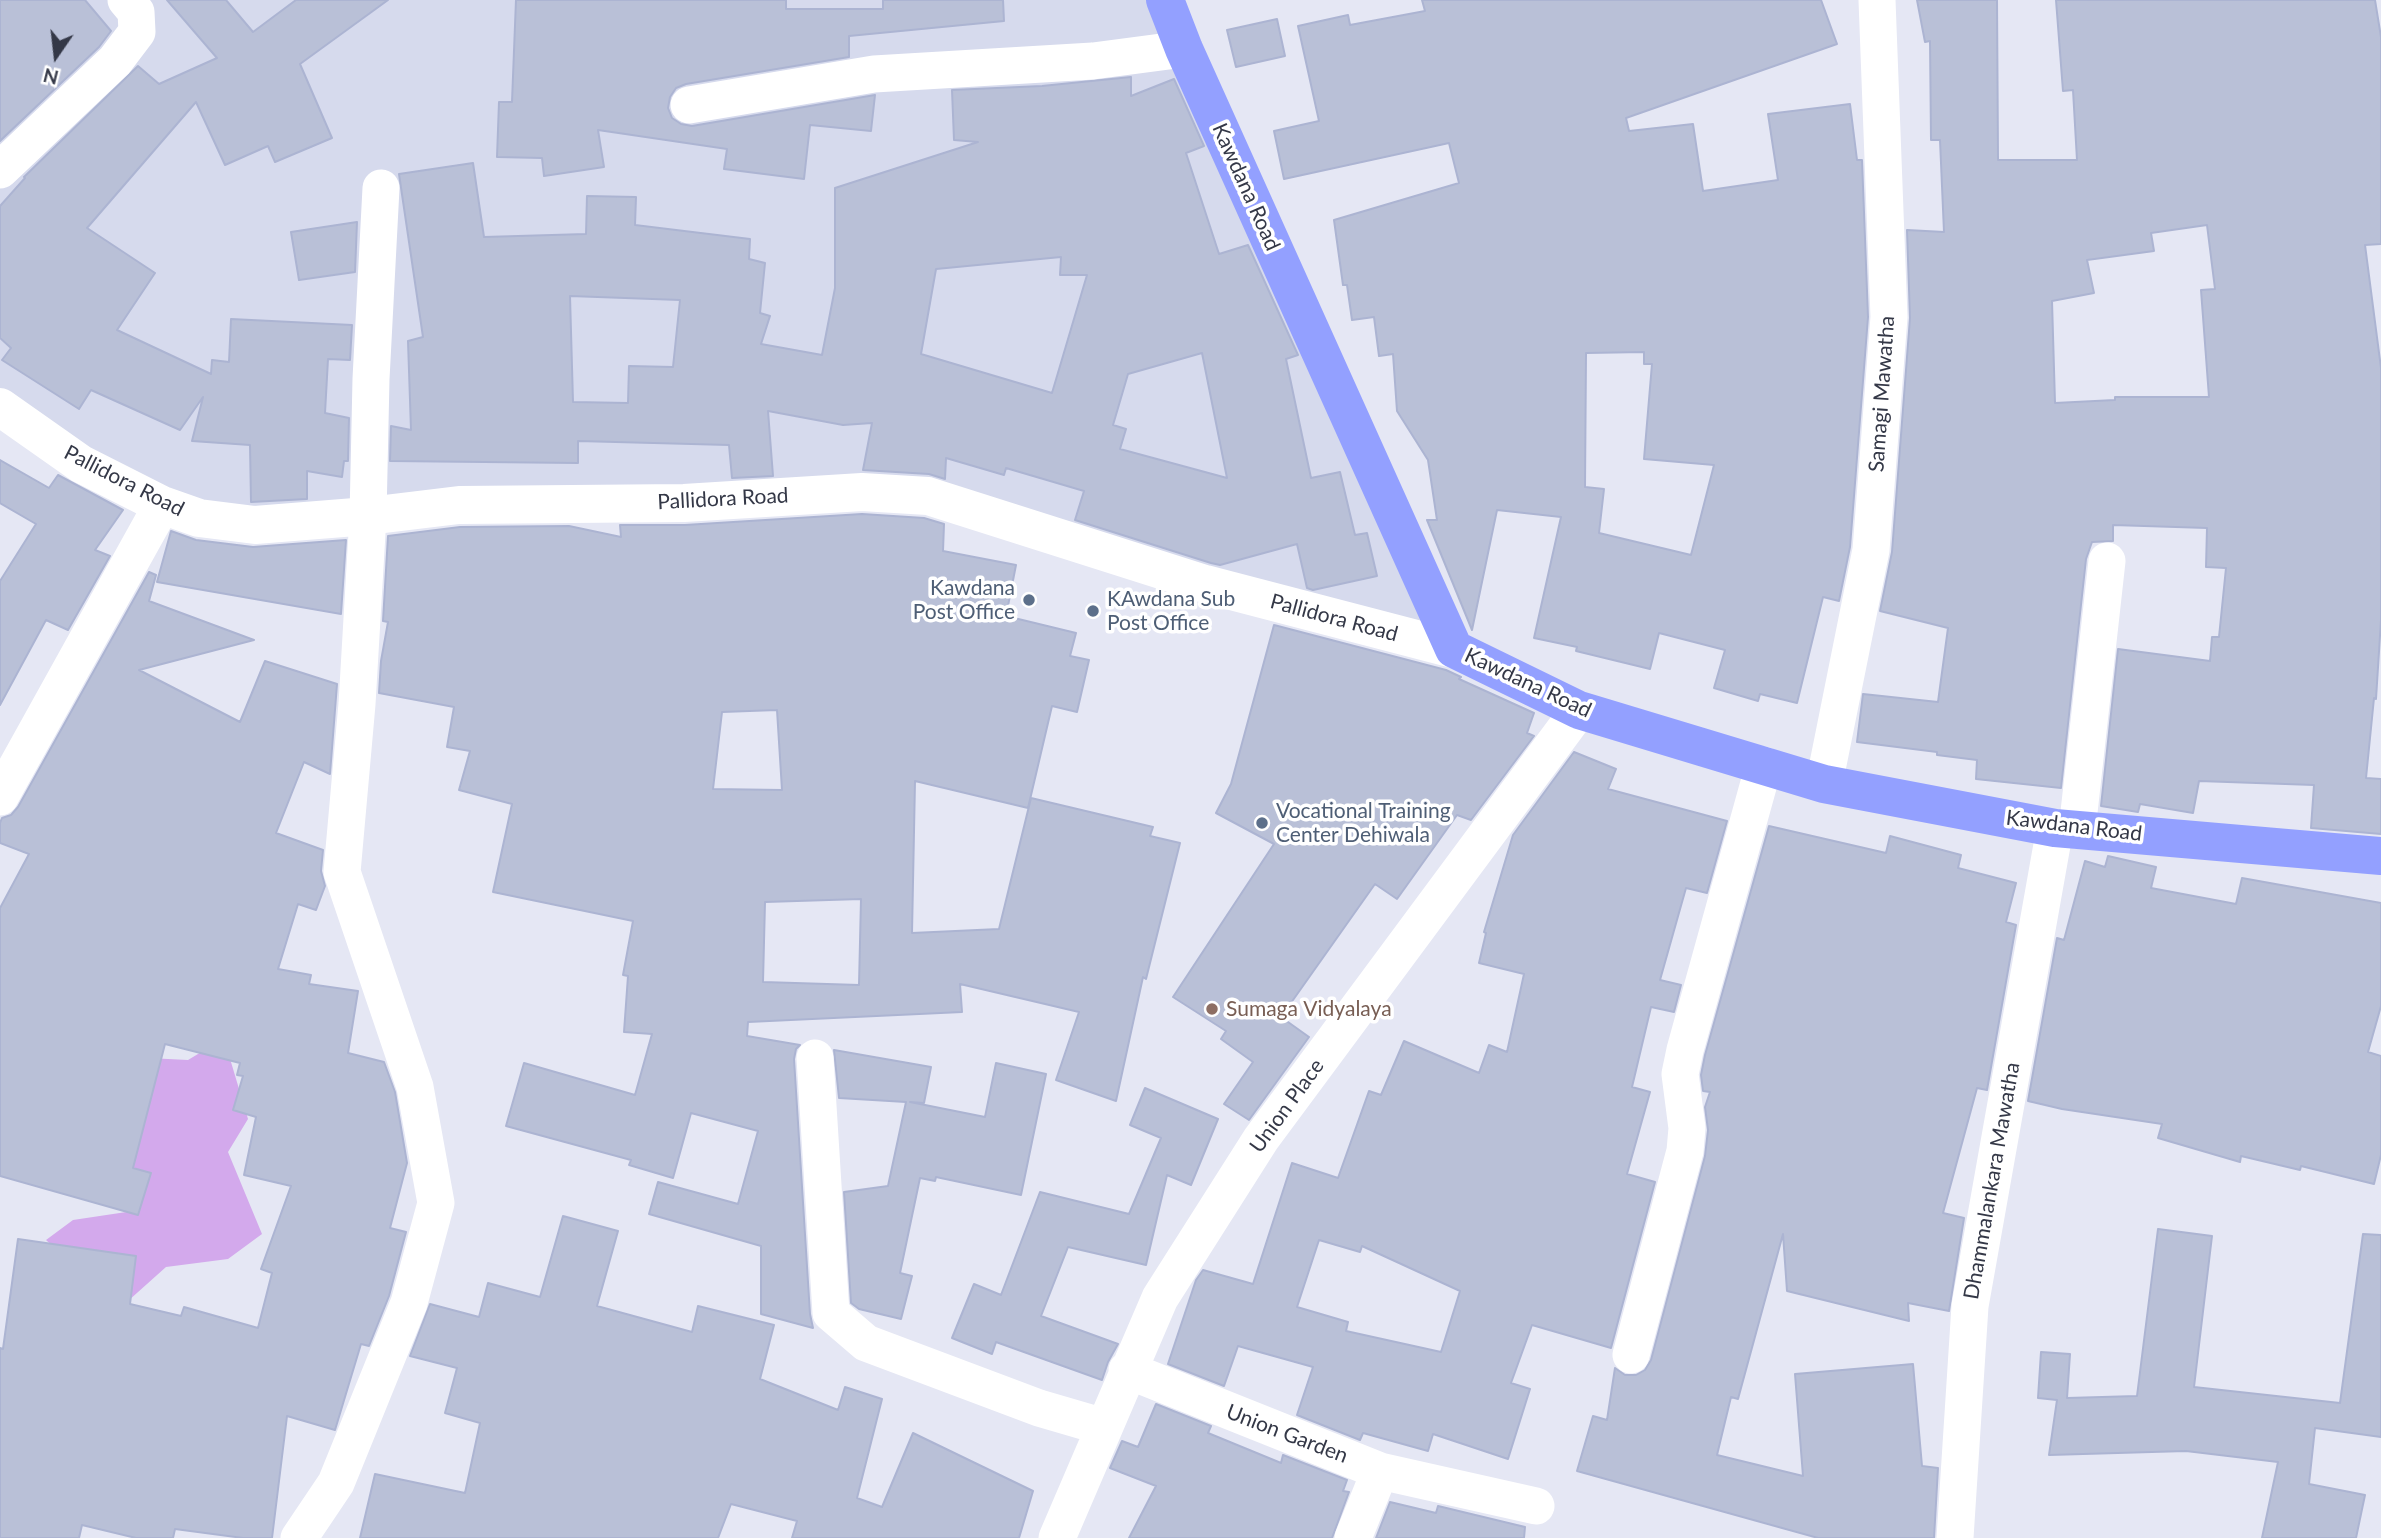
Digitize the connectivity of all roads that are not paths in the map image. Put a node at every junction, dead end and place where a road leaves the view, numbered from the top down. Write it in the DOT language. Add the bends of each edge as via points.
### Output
graph roads {
  1 [pos="126,0"];
  2 [pos="1165,0"];
  3 [pos="1877,0"];
  4 [pos="1184,49"];
  5 [pos="689,105"];
  6 [pos="0,170"];
  7 [pos="381,188"];
  8 [pos="0,407"];
  9 [pos="162,505"];
  10 [pos="368,516"];
  11 [pos="2107,561"];
  12 [pos="1454,649"];
  13 [pos="1579,710"];
  14 [pos="1763,765"];
  15 [pos="1824,783"];
  16 [pos="0,797"];
  17 [pos="2066,829"];
  18 [pos="2381,856"];
  19 [pos="815,1058"];
  20 [pos="1631,1355"];
  21 [pos="1127,1370"];
  22 [pos="1104,1427"];
  23 [pos="1380,1471"];
  24 [pos="1536,1506"];
  25 [pos="299,1538"];
  26 [pos="1057,1538"];
  27 [pos="1353,1538"];
  28 [pos="1955,1538"];
  1 -- 6 [label="street" via="136,12 137,32 116,61"];
  2 -- 4 [label="main road, Kawdana Road"];
  3 -- 15 [label="street, Samagi Mawatha" via="1889,317 1871,550"];
  4 -- 5 [label="street" via="1093,61 874,74"];
  4 -- 12 [label="main road, Kawdana Road"];
  7 -- 10 [label="street"];
  8 -- 9 [label="street, Pallidora Road" via="81,464"];
  9 -- 10 [label="street, Pallidora Road" via="199,518 255,525"];
  9 -- 16 [label="street"];
  10 -- 12 [label="street, Pallidora Road" via="459,505 684,503 862,492 928,496 1205,584"];
  10 -- 25 [label="street" via="342,872 415,1087 436,1203 409,1303 336,1483"];
  11 -- 17 [label="street, Dhammalankara Mawatha"];
  12 -- 13 [label="main road, Kawdana Road"];
  13 -- 14 [label="main road, Kawdana Road"];
  13 -- 21 [label="street, Union Place" via="1261,1139 1160,1298"];
  14 -- 15 [label="main road, Kawdana Road"];
  14 -- 20 [label="street" via="1685,1049 1680,1074 1685,1151"];
  15 -- 17 [label="main road, Kawdana Road"];
  17 -- 18 [label="main road, Kawdana Road"];
  17 -- 28 [label="street, Dhammalankara Mawatha" via="1970,1306"];
  19 -- 22 [label="street" via="831,1313 866,1343 1039,1408"];
  21 -- 22 [label="street, Union Place"];
  21 -- 23 [label="street, Union Garden"];
  22 -- 26 [label="street, Union Place"];
  23 -- 24 [label="street, Union Garden"];
  23 -- 27 [label="street"];
}
